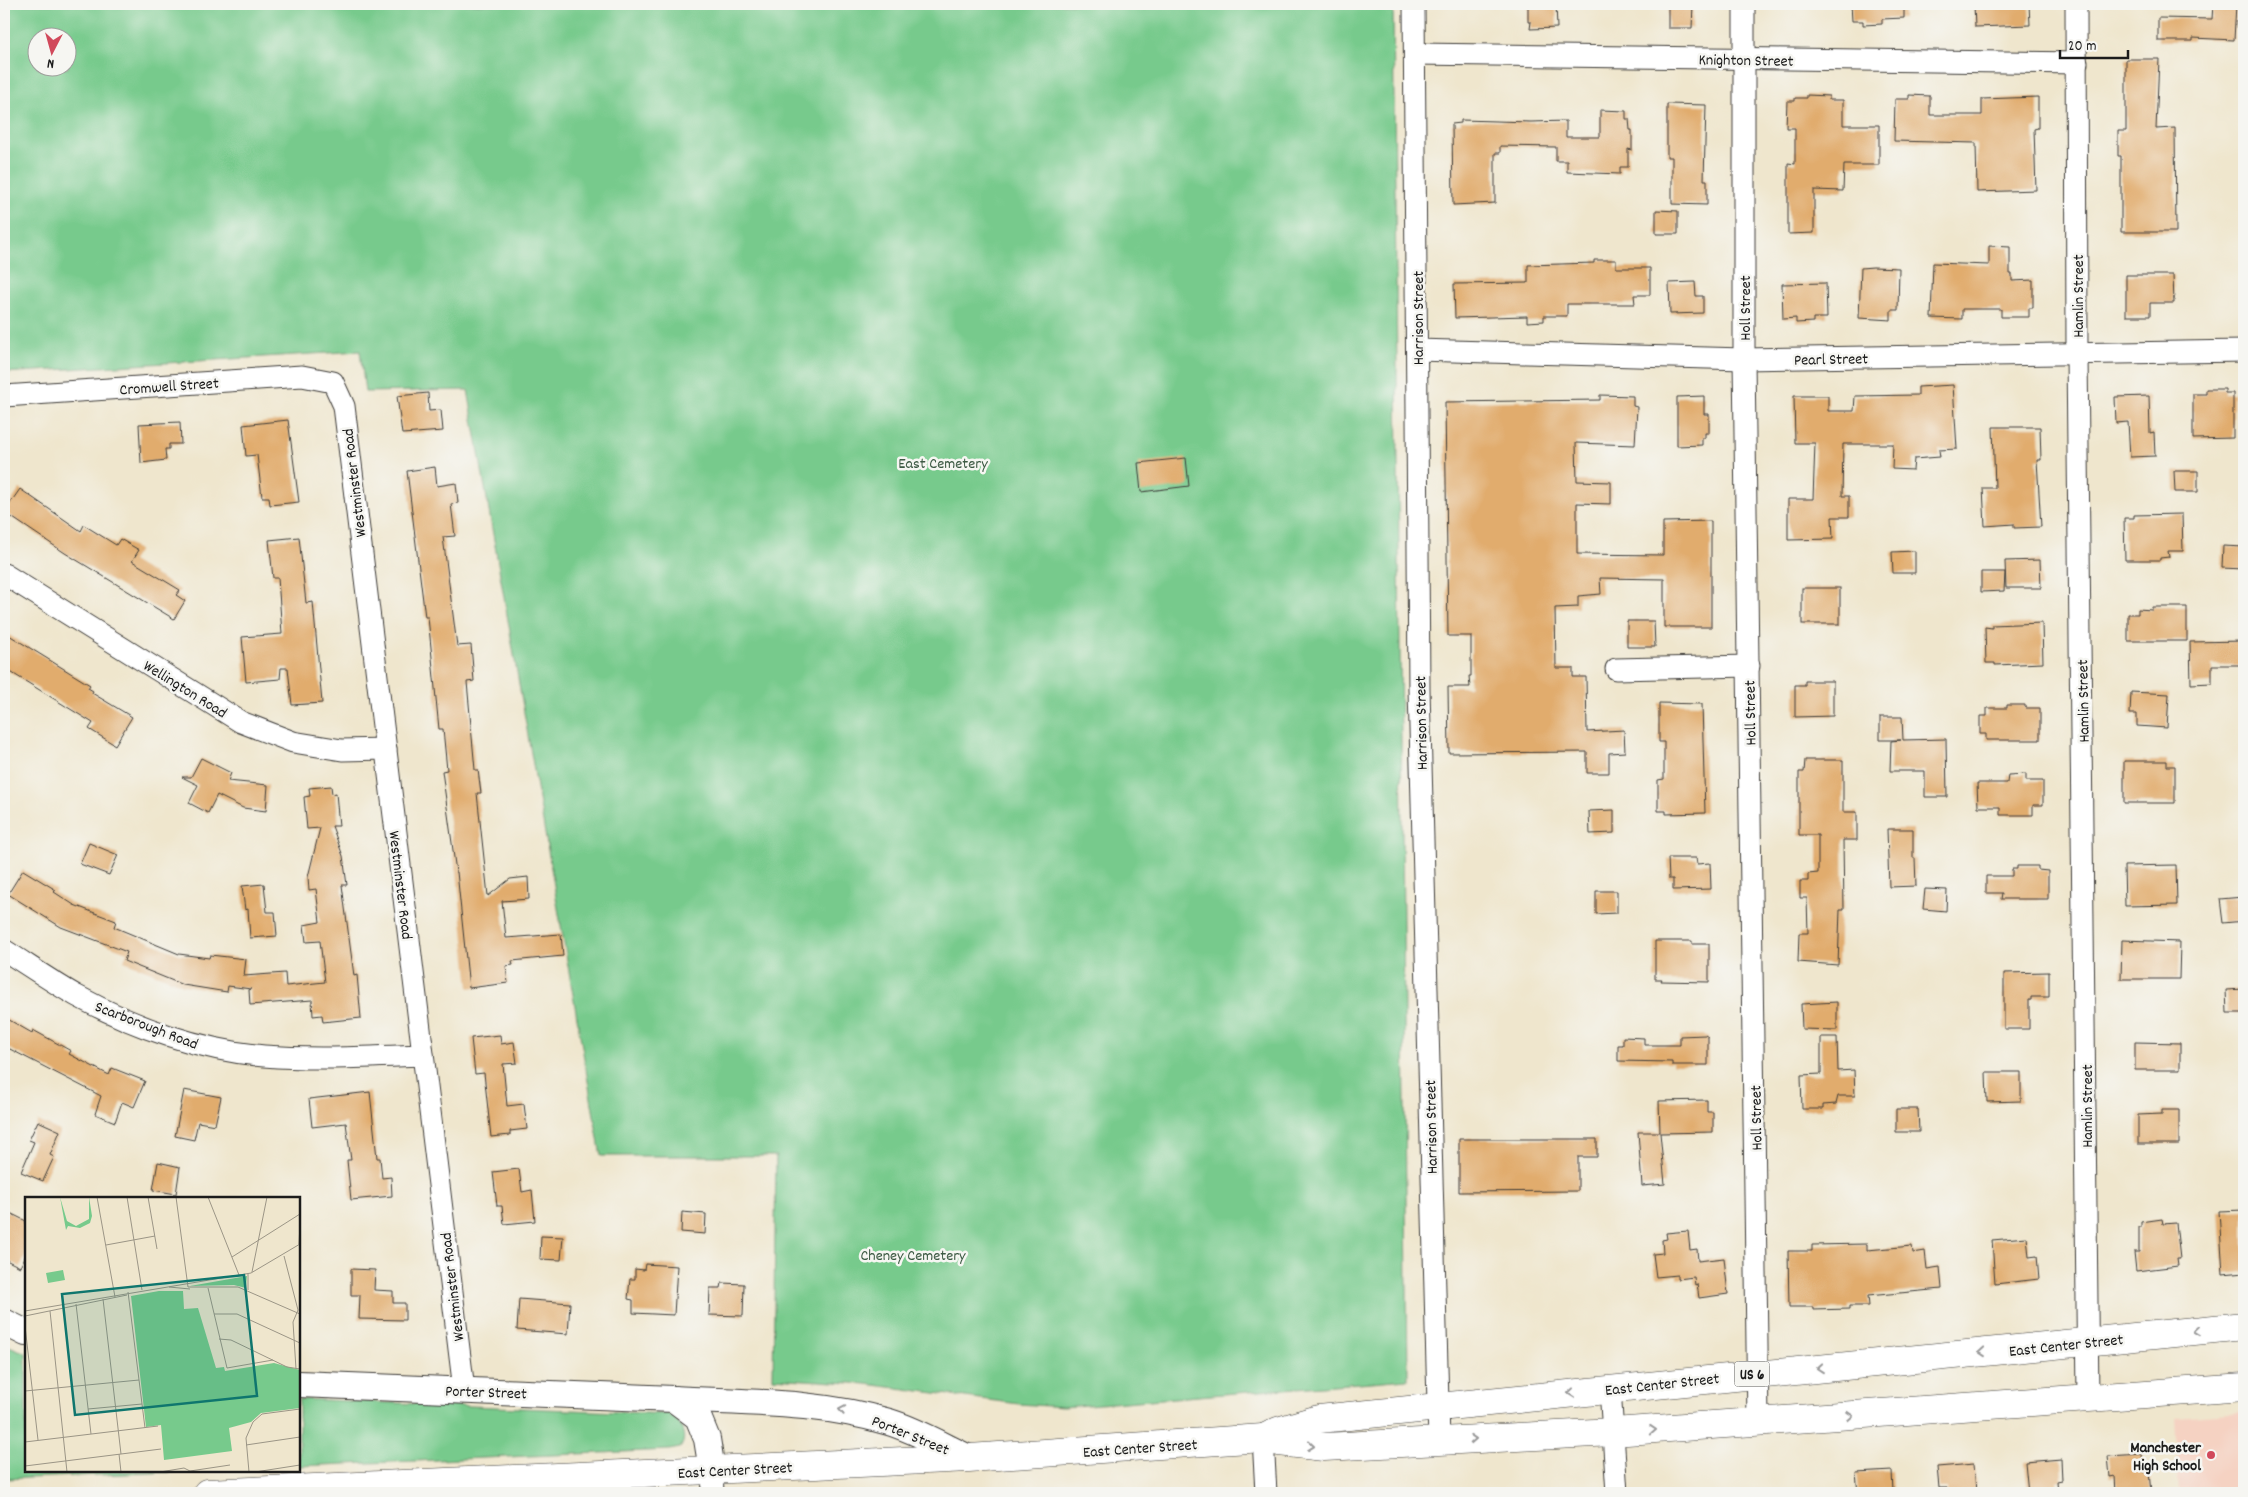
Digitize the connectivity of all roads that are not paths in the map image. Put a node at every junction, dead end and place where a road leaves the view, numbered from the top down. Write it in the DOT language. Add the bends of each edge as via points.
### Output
graph roads {
  1 [pos="1414,4"];
  2 [pos="1744,4"];
  3 [pos="2076,4"];
  4 [pos="1415,54"];
  5 [pos="1744,59"];
  6 [pos="2077,64"];
  7 [pos="1417,350"];
  8 [pos="2244,351"];
  9 [pos="2077,354"];
  10 [pos="1744,359"];
  11 [pos="333,382"];
  12 [pos="4,396"];
  13 [pos="4,574"];
  14 [pos="1748,666"];
  15 [pos="1616,669"];
  16 [pos="386,749"];
  17 [pos="4,950"];
  18 [pos="423,1055"];
  19 [pos="4,1322"];
  20 [pos="2244,1326"];
  21 [pos="25,1332"];
  22 [pos="2088,1342"];
  23 [pos="1759,1374"];
  24 [pos="300,1384"];
  25 [pos="2244,1387"];
  26 [pos="1610,1389"];
  27 [pos="464,1390"];
  28 [pos="674,1398"];
  29 [pos="2088,1399"];
  30 [pos="1438,1408"];
  31 [pos="1758,1422"];
  32 [pos="1613,1432"];
  33 [pos="1263,1438"];
  34 [pos="1438,1441"];
  35 [pos="969,1458"];
  36 [pos="712,1482"];
  37 [pos="207,1493"];
  38 [pos="1266,1493"];
  39 [pos="1617,1493"];
  1 -- 4 [label="street, Harrison Street"];
  2 -- 5 [label="street, Holl Street"];
  3 -- 6 [label="street, Hamlin Street"];
  4 -- 5 [label="street, Knighton Street"];
  4 -- 7 [label="street, Harrison Street"];
  5 -- 6 [label="street, Knighton Street"];
  5 -- 10 [label="street, Holl Street"];
  6 -- 9 [label="street, Hamlin Street"];
  7 -- 10 [label="street, Pearl Street"];
  7 -- 30 [label="street, Harrison Street" via="1419,689"];
  8 -- 9 [label="street, Pearl Street"];
  9 -- 10 [label="street, Pearl Street"];
  9 -- 22 [label="street, Hamlin Street"];
  10 -- 14 [label="street, Holl Street"];
  11 -- 12 [label="street, Cromwell Street" via="302,376"];
  11 -- 16 [label="street, Westminster Road" via="344,406"];
  13 -- 16 [label="street, Wellington Road" via="240,722 293,742 342,750"];
  14 -- 15 [label="street"];
  14 -- 23 [label="street, Holl Street"];
  16 -- 18 [label="street, Westminster Road"];
  17 -- 18 [label="street, Scarborough Road" via="78,996 138,1024 203,1046 262,1056 306,1058"];
  18 -- 27 [label="street, Westminster Road"];
  19 -- 21 [label="street"];
  20 -- 22 [label="main road, East Center Street / US 6, one-way"];
  22 -- 23 [label="main road, East Center Street / US 6, one-way"];
  22 -- 29 [label="street, Hamlin Street"];
  23 -- 26 [label="main road, East Center Street / US 6"];
  23 -- 31 [label="street, Holl Street"];
  24 -- 27 [label="street, Porter Street"];
  25 -- 29 [label="main road, East Center Street / US 6"];
  26 -- 30 [label="main road, East Center Street / US 6, one-way"];
  26 -- 32 [label="street"];
  27 -- 28 [label="street, Porter Street"];
  35 -- 28 [label="street, Porter Street, one-way" via="892,1422 821,1406"];
  28 -- 36 [label="street" via="698,1416 707,1439"];
  31 -- 29 [label="main road, East Center Street / US 6, one-way"];
  30 -- 33 [label="main road, East Center Street / US 6" via="1319,1419"];
  30 -- 34 [label="street, Harrison Street"];
  32 -- 31 [label="main road, East Center Street / US 6, one-way"];
  34 -- 32 [label="main road, East Center Street / US 6, one-way"];
  32 -- 39 [label="street"];
  33 -- 34 [label="main road, East Center Street / US 6, one-way" via="1324,1447"];
  33 -- 35 [label="main road, East Center Street / US 6"];
  33 -- 38 [label="street"];
  35 -- 36 [label="main road, East Center Street / US 6"];
  36 -- 37 [label="main road, East Center Street / US 6"];
}
